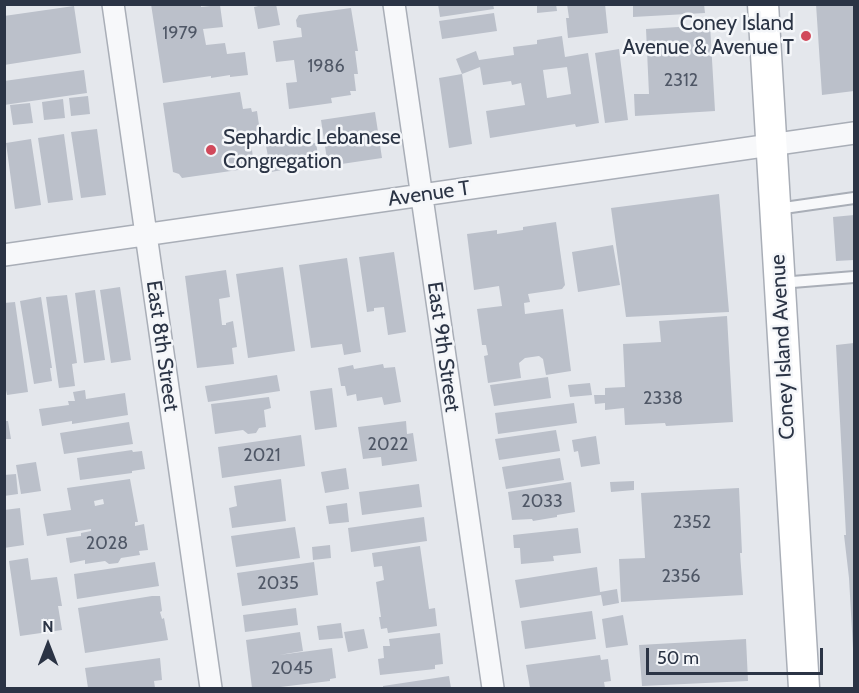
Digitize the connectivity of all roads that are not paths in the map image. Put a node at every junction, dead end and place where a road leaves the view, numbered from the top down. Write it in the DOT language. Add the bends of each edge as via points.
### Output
graph roads {
  1 [pos="113,4"];
  2 [pos="393,4"];
  3 [pos="763,4"];
  4 [pos="855,133"];
  5 [pos="771,145"];
  6 [pos="421,195"];
  7 [pos="855,198"];
  8 [pos="775,209"];
  9 [pos="146,235"];
  10 [pos="4,255"];
  11 [pos="855,277"];
  12 [pos="779,283"];
  13 [pos="211,688"];
  14 [pos="493,688"];
  15 [pos="804,688"];
  1 -- 9 [label="street, East 8th Street"];
  2 -- 6 [label="street, East 9th Street"];
  3 -- 5 [label="main road, Coney Island Avenue"];
  4 -- 5 [label="street, Avenue T"];
  5 -- 6 [label="street, Avenue T"];
  5 -- 8 [label="main road, Coney Island Avenue"];
  6 -- 9 [label="street, Avenue T"];
  6 -- 14 [label="street, East 9th Street"];
  7 -- 8 [label="lane"];
  8 -- 12 [label="main road, Coney Island Avenue"];
  9 -- 10 [label="street, Avenue T"];
  9 -- 13 [label="street, East 8th Street"];
  11 -- 12 [label="lane"];
  12 -- 15 [label="main road, Coney Island Avenue"];
}
